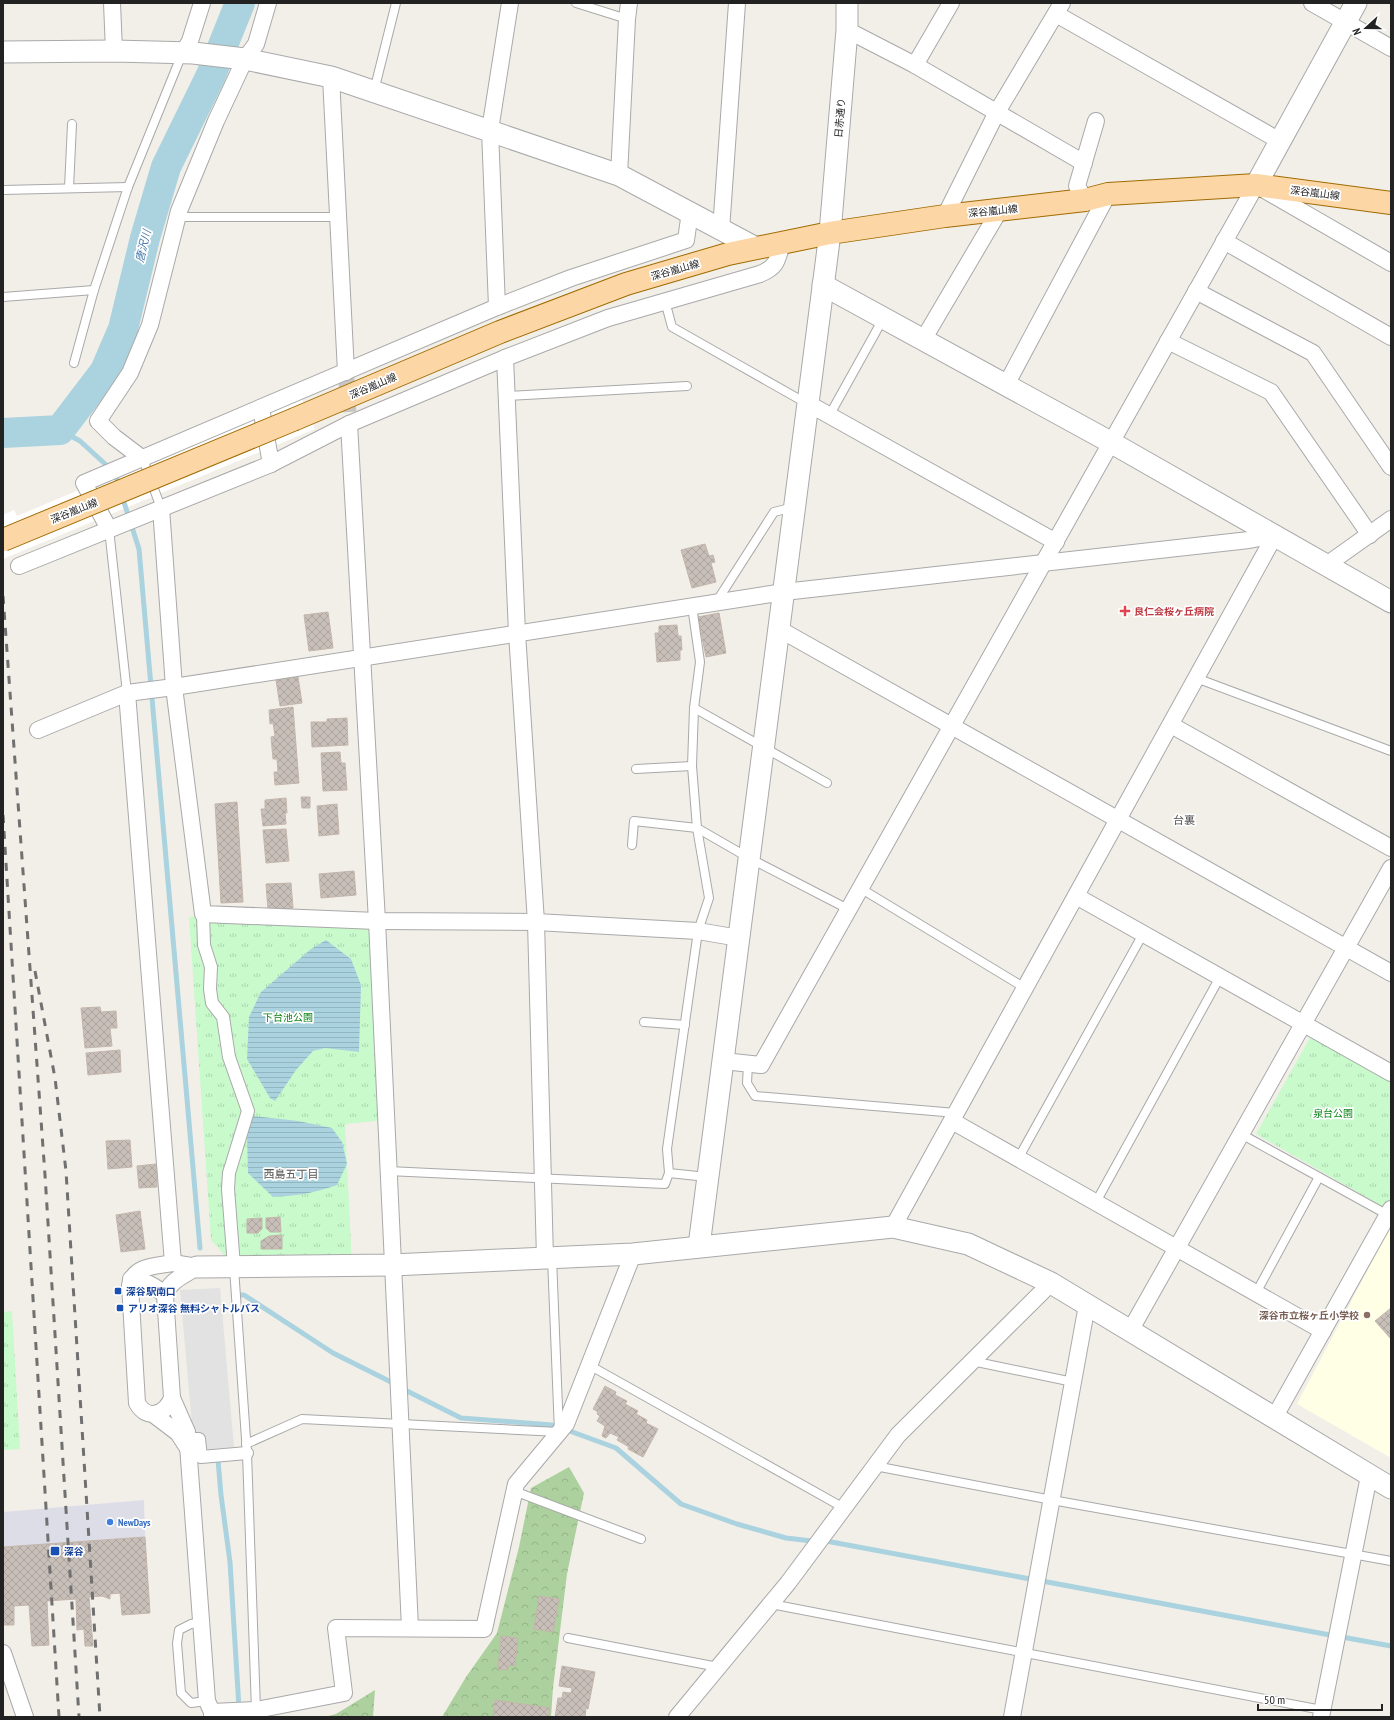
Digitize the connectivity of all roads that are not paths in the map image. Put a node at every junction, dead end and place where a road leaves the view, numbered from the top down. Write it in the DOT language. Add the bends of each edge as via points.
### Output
graph roads {
  1 [pos="112,3"];
  2 [pos="202,3"];
  3 [pos="268,3"];
  4 [pos="396,3"];
  5 [pos="510,3"];
  6 [pos="576,3"];
  7 [pos="737,3"];
  8 [pos="847,3"];
  9 [pos="951,3"];
  10 [pos="1312,3"];
  11 [pos="1356,3"];
  12 [pos="1059,8"];
  13 [pos="628,11"];
  14 [pos="1346,22"];
  15 [pos="847,30"];
  16 [pos="1391,48"];
  17 [pos="114,51"];
  18 [pos="3,52"];
  19 [pos="188,53"];
  20 [pos="240,59"];
  21 [pos="915,65"];
  22 [pos="331,77"];
  23 [pos="374,91"];
  24 [pos="997,112"];
  25 [pos="1096,121"];
  26 [pos="72,124"];
  27 [pos="490,130"];
  28 [pos="1280,141"];
  29 [pos="1084,163"];
  30 [pos="619,175"];
  31 [pos="1256,185"];
  32 [pos="128,187"];
  33 [pos="69,188"];
  34 [pos="3,190"];
  35 [pos="1108,194"];
  36 [pos="1085,200"];
  37 [pos="1391,203"];
  38 [pos="999,211"];
  39 [pos="690,212"];
  40 [pos="945,216"];
  41 [pos="178,217"];
  42 [pos="338,217"];
  43 [pos="721,230"];
  44 [pos="830,233"];
  45 [pos="1224,242"];
  46 [pos="782,243"];
  47 [pos="756,248"];
  48 [pos="1391,263"];
  49 [pos="823,285"];
  50 [pos="94,290"];
  51 [pos="1196,291"];
  52 [pos="3,297"];
  53 [pos="665,301"];
  54 [pos="497,307"];
  55 [pos="883,318"];
  56 [pos="1391,337"];
  57 [pos="923,340"];
  58 [pos="1168,341"];
  59 [pos="505,358"];
  60 [pos="74,363"];
  61 [pos="346,372"];
  62 [pos="1006,385"];
  63 [pos="687,386"];
  64 [pos="507,396"];
  65 [pos="809,404"];
  66 [pos="261,408"];
  67 [pos="829,416"];
  68 [pos="349,424"];
  69 [pos="1112,443"];
  70 [pos="143,459"];
  71 [pos="271,464"];
  72 [pos="1391,467"];
  73 [pos="795,507"];
  74 [pos="161,508"];
  75 [pos="1391,519"];
  76 [pos="110,529"];
  77 [pos="1370,535"];
  78 [pos="1275,536"];
  79 [pos="3,540"];
  80 [pos="1056,542"];
  81 [pos="1045,562"];
  82 [pos="19,566"];
  83 [pos="1325,566"];
  84 [pos="784,592"];
  85 [pos="717,602"];
  86 [pos="1391,602"];
  87 [pos="692,606"];
  88 [pos="779,629"];
  89 [pos="518,633"];
  90 [pos="362,658"];
  91 [pos="1196,678"];
  92 [pos="174,687"];
  93 [pos="130,693"];
  94 [pos="694,708"];
  95 [pos="952,725"];
  96 [pos="1171,725"];
  97 [pos="38,730"];
  98 [pos="764,747"];
  99 [pos="1391,751"];
  100 [pos="692,766"];
  101 [pos="636,769"];
  102 [pos="826,783"];
  103 [pos="1118,820"];
  104 [pos="697,828"];
  105 [pos="632,845"];
  106 [pos="1391,848"];
  107 [pos="749,858"];
  108 [pos="1391,868"];
  109 [pos="860,888"];
  110 [pos="1076,896"];
  111 [pos="848,909"];
  112 [pos="203,914"];
  113 [pos="377,921"];
  114 [pos="536,922"];
  115 [pos="698,931"];
  116 [pos="1143,934"];
  117 [pos="739,938"];
  118 [pos="1346,948"];
  119 [pos="1391,973"];
  120 [pos="1220,977"];
  121 [pos="1025,988"];
  122 [pos="644,1022"];
  123 [pos="1303,1024"];
  124 [pos="685,1025"];
  125 [pos="723,1061"];
  126 [pos="748,1064"];
  127 [pos="1391,1073"];
  128 [pos="954,1117"];
  129 [pos="1241,1134"];
  130 [pos="1019,1157"];
  131 [pos="388,1171"];
  132 [pos="669,1173"];
  133 [pos="543,1177"];
  134 [pos="1319,1177"];
  135 [pos="708,1178"];
  136 [pos="1096,1202"];
  137 [pos="1389,1212"];
  138 [pos="893,1227"];
  139 [pos="699,1246"];
  140 [pos="1176,1248"];
  141 [pos="633,1254"];
  142 [pos="549,1258"];
  143 [pos="392,1265"];
  144 [pos="234,1266"];
  145 [pos="184,1268"];
  146 [pos="131,1279"];
  147 [pos="1051,1283"];
  148 [pos="1256,1293"];
  149 [pos="165,1295"];
  150 [pos="1087,1305"];
  151 [pos="1130,1331"];
  152 [pos="1323,1331"];
  153 [pos="972,1361"];
  154 [pos="589,1365"];
  155 [pos="1073,1382"];
  156 [pos="172,1398"];
  157 [pos="153,1414"];
  158 [pos="1274,1418"];
  159 [pos="400,1424"];
  160 [pos="559,1432"];
  161 [pos="246,1449"];
  162 [pos="188,1452"];
  163 [pos="875,1466"];
  164 [pos="1369,1476"];
  165 [pos="1391,1488"];
  166 [pos="514,1491"];
  167 [pos="1052,1500"];
  168 [pos="844,1508"];
  169 [pos="641,1540"];
  170 [pos="1353,1554"];
  171 [pos="1391,1562"];
  172 [pos="771,1604"];
  173 [pos="202,1622"];
  174 [pos="410,1628"];
  175 [pos="568,1638"];
  176 [pos="1024,1651"];
  177 [pos="3,1653"];
  178 [pos="718,1667"];
  179 [pos="256,1710"];
  180 [pos="213,1711"];
  181 [pos="1322,1713"];
  182 [pos="24,1717"];
  183 [pos="677,1717"];
  184 [pos="1012,1717"];
  1 -- 17 [label="street"];
  2 -- 19 [label="street"];
  3 -- 20 [label="street" via="256,44"];
  4 -- 23 [label="lane"];
  5 -- 27 [label="street"];
  6 -- 13 [label="lane"];
  7 -- 43 [label="street"];
  8 -- 15 [label="street, 日赤通り"];
  9 -- 21 [label="street"];
  10 -- 14 [label="street"];
  11 -- 14 [label="street"];
  12 -- 24 [label="street"];
  12 -- 28 [label="street"];
  13 -- 30 [label="street"];
  14 -- 16 [label="street"];
  14 -- 28 [label="street"];
  15 -- 21 [label="street"];
  15 -- 44 [label="street, 日赤通り"];
  17 -- 18 [label="street"];
  17 -- 19 [label="street"];
  19 -- 20 [label="street"];
  19 -- 32 [label="lane"];
  20 -- 22 [label="street"];
  20 -- 41 [label="street"];
  21 -- 24 [label="street"];
  22 -- 23 [label="street"];
  22 -- 42 [label="street"];
  23 -- 27 [label="street"];
  24 -- 29 [label="street"];
  24 -- 40 [label="street"];
  25 -- 29 [label="street"];
  26 -- 33 [label="lane"];
  27 -- 30 [label="street"];
  27 -- 54 [label="street"];
  28 -- 31 [label="street"];
  29 -- 36 [label="street" via="1077,186"];
  30 -- 39 [label="street"];
  31 -- 35 [label="main road, 深谷嵐山線"];
  31 -- 37 [label="main road, 深谷嵐山線"];
  31 -- 45 [label="street"];
  31 -- 48 [label="street"];
  32 -- 33 [label="lane"];
  32 -- 50 [label="lane"];
  33 -- 34 [label="lane"];
  35 -- 36 [label="main road, 深谷嵐山線"];
  35 -- 62 [label="street"];
  36 -- 38 [label="main road, 深谷嵐山線"];
  38 -- 40 [label="main road, 深谷嵐山線"];
  38 -- 57 [label="street"];
  39 -- 43 [label="street"];
  39 -- 54 [label="street" via="686,240 571,278"];
  40 -- 44 [label="main road, 深谷嵐山線"];
  41 -- 42 [label="lane"];
  41 -- 70 [label="street" via="150,325 130,373 98,421"];
  42 -- 61 [label="street"];
  43 -- 47 [label="street"];
  44 -- 46 [label="main road, 深谷嵐山線"];
  44 -- 49 [label="street, 日赤通り"];
  45 -- 51 [label="street"];
  45 -- 56 [label="street"];
  46 -- 47 [label="main road, 深谷嵐山線"];
  46 -- 53 [label="street" via="777,261 771,269"];
  47 -- 79 [label="main road, 深谷嵐山線, bridge" via="626,284 500,332"];
  49 -- 55 [label="street"];
  49 -- 65 [label="street, 日赤通り"];
  50 -- 52 [label="lane"];
  50 -- 60 [label="lane"];
  51 -- 58 [label="street"];
  51 -- 72 [label="street" via="1313,354"];
  53 -- 59 [label="street" via="608,318"];
  53 -- 65 [label="lane" via="672,327"];
  54 -- 61 [label="street"];
  55 -- 57 [label="street"];
  55 -- 67 [label="lane"];
  57 -- 62 [label="street"];
  58 -- 69 [label="street"];
  58 -- 77 [label="street" via="1271,392"];
  59 -- 64 [label="street"];
  59 -- 68 [label="street"];
  61 -- 66 [label="street"];
  62 -- 69 [label="street"];
  63 -- 64 [label="lane"];
  64 -- 89 [label="street"];
  65 -- 67 [label="street"];
  65 -- 73 [label="street, 日赤通り"];
  66 -- 70 [label="street"];
  66 -- 71 [label="street"];
  67 -- 80 [label="street"];
  68 -- 71 [label="street"];
  68 -- 90 [label="street"];
  69 -- 78 [label="street"];
  69 -- 80 [label="street"];
  70 -- 74 [label="lane"];
  70 -- 76 [label="street" via="84,483"];
  71 -- 74 [label="street"];
  73 -- 84 [label="street, 日赤通り"];
  73 -- 85 [label="lane" via="774,512"];
  74 -- 76 [label="street"];
  74 -- 92 [label="street"];
  75 -- 77 [label="street"];
  76 -- 82 [label="street"];
  76 -- 93 [label="lane"];
  77 -- 83 [label="street"];
  78 -- 81 [label="street"];
  78 -- 83 [label="street"];
  78 -- 91 [label="street"];
  80 -- 81 [label="street"];
  81 -- 84 [label="street"];
  81 -- 95 [label="street"];
  83 -- 86 [label="street"];
  84 -- 85 [label="street"];
  84 -- 88 [label="street, 日赤通り"];
  85 -- 87 [label="street"];
  87 -- 89 [label="street"];
  87 -- 94 [label="lane" via="700,662"];
  88 -- 95 [label="street"];
  88 -- 98 [label="street, 日赤通り"];
  89 -- 90 [label="street"];
  89 -- 114 [label="street"];
  90 -- 92 [label="street"];
  90 -- 113 [label="street"];
  91 -- 96 [label="street"];
  91 -- 99 [label="lane"];
  92 -- 93 [label="street"];
  92 -- 112 [label="street"];
  93 -- 97 [label="street"];
  93 -- 145 [label="street"];
  94 -- 98 [label="lane"];
  94 -- 100 [label="lane"];
  95 -- 103 [label="street"];
  95 -- 109 [label="street"];
  96 -- 103 [label="street"];
  96 -- 106 [label="street"];
  98 -- 102 [label="lane"];
  98 -- 107 [label="street, 日赤通り"];
  100 -- 101 [label="lane"];
  100 -- 104 [label="lane"];
  103 -- 110 [label="street"];
  103 -- 118 [label="street"];
  104 -- 105 [label="lane" via="634,821"];
  104 -- 107 [label="lane"];
  104 -- 115 [label="lane" via="709,898"];
  107 -- 111 [label="lane"];
  107 -- 117 [label="street, 日赤通り"];
  108 -- 118 [label="street"];
  109 -- 111 [label="street"];
  109 -- 121 [label="lane"];
  110 -- 116 [label="street"];
  110 -- 121 [label="street"];
  111 -- 126 [label="street" via="761,1065"];
  112 -- 113 [label="street"];
  112 -- 144 [label="street" via="204,945 211,967 212,1003 223,1017 229,1057 248,1111 229,1173"];
  113 -- 114 [label="street"];
  113 -- 131 [label="street"];
  114 -- 115 [label="street"];
  114 -- 133 [label="street"];
  115 -- 117 [label="street"];
  115 -- 124 [label="lane"];
  116 -- 120 [label="street"];
  116 -- 130 [label="lane"];
  117 -- 125 [label="street, 日赤通り"];
  118 -- 119 [label="street"];
  118 -- 123 [label="street"];
  120 -- 123 [label="street"];
  120 -- 136 [label="lane"];
  121 -- 128 [label="street"];
  122 -- 124 [label="lane"];
  123 -- 127 [label="street"];
  123 -- 129 [label="street"];
  124 -- 132 [label="lane" via="667,1149"];
  125 -- 126 [label="street"];
  125 -- 135 [label="street, 日赤通り"];
  126 -- 128 [label="lane" via="747,1083 755,1096"];
  128 -- 130 [label="street"];
  128 -- 138 [label="street"];
  129 -- 134 [label="lane"];
  129 -- 140 [label="street"];
  130 -- 136 [label="street"];
  131 -- 133 [label="lane"];
  131 -- 143 [label="street"];
  132 -- 133 [label="lane" via="665,1184"];
  132 -- 135 [label="lane"];
  133 -- 142 [label="street"];
  134 -- 137 [label="lane"];
  134 -- 148 [label="lane"];
  135 -- 139 [label="street, 日赤通り"];
  136 -- 140 [label="street"];
  137 -- 152 [label="street"];
  138 -- 139 [label="street"];
  138 -- 147 [label="street" via="968,1244"];
  139 -- 141 [label="street"];
  140 -- 148 [label="street"];
  140 -- 151 [label="street"];
  141 -- 142 [label="street"];
  141 -- 154 [label="street"];
  142 -- 143 [label="street"];
  142 -- 160 [label="lane"];
  143 -- 144 [label="street"];
  143 -- 159 [label="street"];
  144 -- 145 [label="street"];
  144 -- 161 [label="lane"];
  145 -- 146 [label="street" via="144,1268 136,1272"];
  145 -- 149 [label="street"];
  146 -- 149 [label="street" via="155,1286"];
  146 -- 157 [label="street" via="137,1403 144,1412"];
  147 -- 150 [label="street"];
  147 -- 153 [label="street"];
  148 -- 152 [label="street"];
  149 -- 156 [label="street"];
  150 -- 151 [label="street"];
  150 -- 155 [label="street"];
  151 -- 158 [label="street"];
  152 -- 158 [label="street"];
  153 -- 155 [label="lane"];
  153 -- 163 [label="street" via="898,1435"];
  154 -- 160 [label="street" via="566,1424"];
  154 -- 168 [label="lane"];
  155 -- 167 [label="street"];
  156 -- 157 [label="street" via="165,1409"];
  156 -- 162 [label="street" via="187,1432"];
  157 -- 162 [label="street" via="178,1433"];
  158 -- 164 [label="street"];
  159 -- 160 [label="lane"];
  159 -- 161 [label="lane" via="302,1419"];
  159 -- 174 [label="street"];
  160 -- 166 [label="street" via="516,1484"];
  161 -- 162 [label="street" via="201,1457 199,1439 194,1439 196,1458"];
  161 -- 179 [label="lane"];
  162 -- 173 [label="street"];
  163 -- 167 [label="lane"];
  163 -- 168 [label="street"];
  164 -- 165 [label="street"];
  164 -- 170 [label="street"];
  166 -- 169 [label="lane"];
  166 -- 174 [label="street" via="484,1629"];
  167 -- 170 [label="lane"];
  167 -- 176 [label="street"];
  168 -- 172 [label="street"];
  170 -- 171 [label="lane"];
  170 -- 181 [label="street"];
  172 -- 176 [label="lane"];
  172 -- 178 [label="street"];
  173 -- 180 [label="street"];
  173 -- 180 [label="lane" via="179,1630 177,1643 181,1693 191,1703"];
  174 -- 179 [label="street" via="336,1628 344,1693"];
  175 -- 178 [label="lane"];
  176 -- 181 [label="lane"];
  176 -- 184 [label="street"];
  177 -- 182 [label="street"];
  178 -- 183 [label="street"];
  179 -- 180 [label="street"];
}
